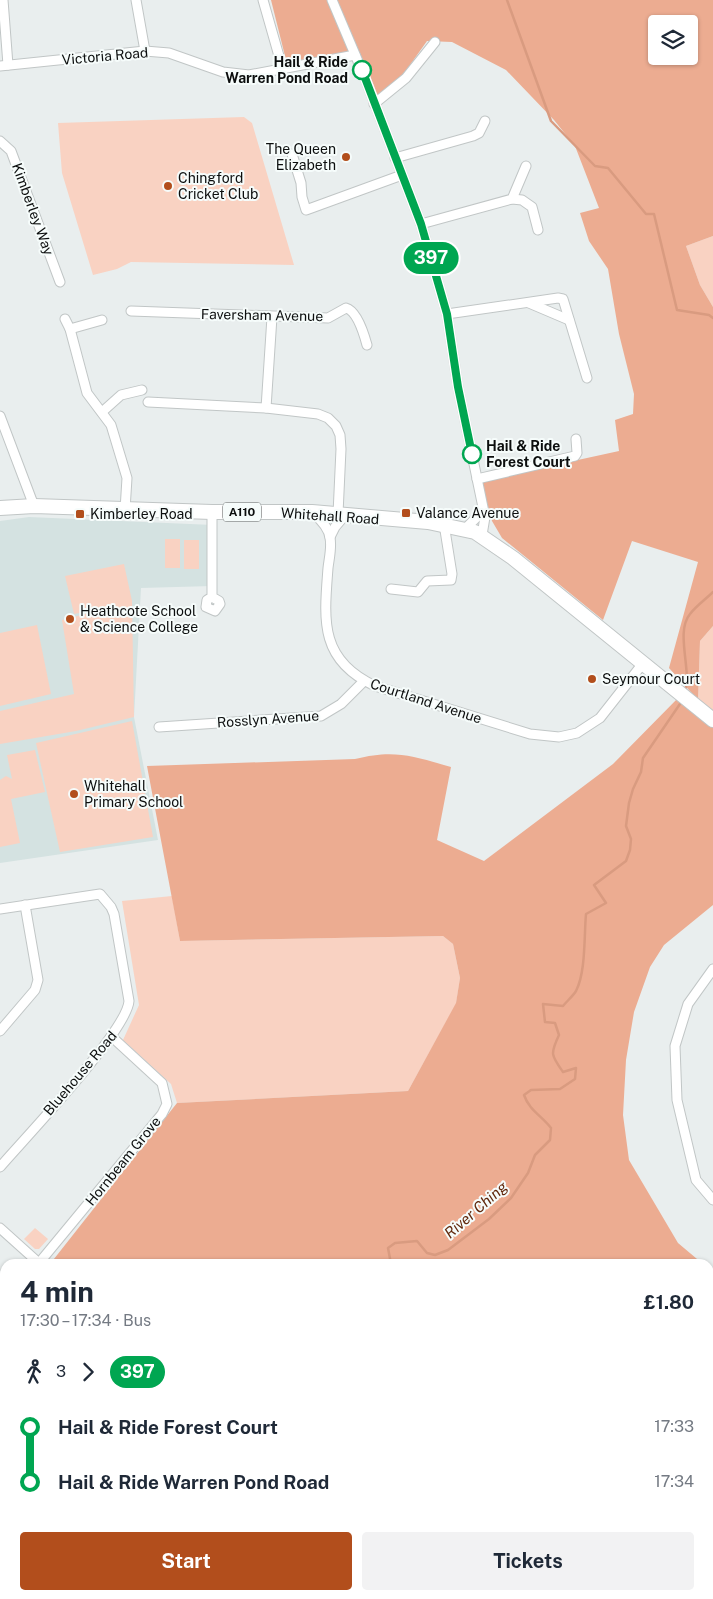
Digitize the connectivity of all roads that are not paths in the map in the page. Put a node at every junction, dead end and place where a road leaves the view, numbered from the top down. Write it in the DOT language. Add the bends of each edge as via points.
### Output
graph roads {
  1 [pos="3,0"];
  2 [pos="136,0"];
  3 [pos="263,0"];
  4 [pos="332,0"];
  5 [pos="435,42"];
  6 [pos="145,51"];
  7 [pos="355,55"];
  8 [pos="4,66"];
  9 [pos="283,70"];
  10 [pos="374,104"];
  11 [pos="484,121"];
  12 [pos="0,141"];
  13 [pos="292,154"];
  14 [pos="395,158"];
  15 [pos="526,166"];
  16 [pos="402,176"];
  17 [pos="512,199"];
  18 [pos="421,224"];
  19 [pos="538,230"];
  20 [pos="60,282"];
  21 [pos="529,303"];
  22 [pos="130,311"];
  23 [pos="447,314"];
  24 [pos="272,317"];
  25 [pos="65,320"];
  26 [pos="102,320"];
  27 [pos="570,320"];
  28 [pos="70,330"];
  29 [pos="367,345"];
  30 [pos="587,378"];
  31 [pos="142,390"];
  32 [pos="148,402"];
  33 [pos="266,408"];
  34 [pos="102,412"];
  35 [pos="0,416"];
  36 [pos="576,439"];
  37 [pos="477,478"];
  38 [pos="34,506"];
  39 [pos="0,508"];
  40 [pos="125,510"];
  41 [pos="484,511"];
  42 [pos="212,512"];
  43 [pos="312,512"];
  44 [pos="342,514"];
  45 [pos="444,524"];
  46 [pos="465,529"];
  47 [pos="482,535"];
  48 [pos="330,537"];
  49 [pos="391,589"];
  50 [pos="212,598"];
  51 [pos="644,662"];
  52 [pos="364,681"];
  53 [pos="713,720"];
  54 [pos="159,726"];
  55 [pos="25,905"];
  56 [pos="0,909"];
  57 [pos="713,968"];
  58 [pos="0,1031"];
  59 [pos="112,1037"];
  60 [pos="0,1167"];
  61 [pos="713,1200"];
  62 [pos="0,1228"];
  63 [pos="35,1259"];
  64 [pos="43,1259"];
  1 -- 8 [label="street"];
  2 -- 6 [label="street"];
  3 -- 9 [label="street"];
  4 -- 7 [label="street"];
  5 -- 10 [label="street" via="406,78"];
  6 -- 8 [label="street, Victoria Road"];
  6 -- 9 [label="street, Victoria Road" via="176,55 235,75"];
  7 -- 9 [label="street, Victoria Road"];
  7 -- 10 [label="street"];
  10 -- 14 [label="street"];
  11 -- 14 [label="street" via="479,133 472,136"];
  12 -- 20 [label="street, Kimberley Way" via="12,151"];
  13 -- 16 [label="street" via="302,183 306,210"];
  14 -- 16 [label="street"];
  15 -- 17 [label="street"];
  16 -- 18 [label="street"];
  17 -- 18 [label="street"];
  17 -- 19 [label="street" via="522,200 532,207"];
  18 -- 23 [label="street"];
  21 -- 23 [label="street"];
  21 -- 27 [label="street"];
  21 -- 27 [label="street" via="563,299"];
  22 -- 24 [label="street, Faversham Avenue"];
  23 -- 37 [label="street"];
  24 -- 29 [label="street, Faversham Avenue" via="328,318 346,308 365,336"];
  24 -- 33 [label="street"];
  25 -- 28 [label="street"];
  26 -- 28 [label="street"];
  27 -- 30 [label="street"];
  28 -- 34 [label="street" via="87,393"];
  31 -- 34 [label="street" via="121,395"];
  32 -- 33 [label="street"];
  33 -- 44 [label="street" via="318,414 336,426 341,449"];
  34 -- 40 [label="street" via="111,425 127,478"];
  35 -- 38 [label="street"];
  36 -- 37 [label="street" via="576,456"];
  37 -- 41 [label="street"];
  38 -- 39 [label="main road, Whitehall Road / A110"];
  38 -- 40 [label="main road, Whitehall Road / A110"];
  40 -- 42 [label="main road, Whitehall Road / A110"];
  41 -- 46 [label="street"];
  41 -- 47 [label="street"];
  42 -- 43 [label="main road, Whitehall Road / A110"];
  42 -- 50 [label="street"];
  43 -- 44 [label="main road, Whitehall Road / A110"];
  43 -- 48 [label="street" via="322,521"];
  44 -- 45 [label="main road, Whitehall Road / A110"];
  44 -- 48 [label="street"];
  45 -- 46 [label="main road, Whitehall Road / A110"];
  45 -- 49 [label="street" via="451,580 427,582 418,592"];
  46 -- 47 [label="main road, Whitehall Road / A110"];
  47 -- 51 [label="main road, Whitehall Road / A110"];
  48 -- 52 [label="street, Courtland Avenue" via="327,634 341,661"];
  51 -- 52 [label="street, Courtland Avenue" via="600,718 576,733 559,737 530,734"];
  51 -- 53 [label="main road, Whitehall Road / A110"];
  52 -- 54 [label="street, Rosslyn Avenue" via="342,704 321,716"];
  55 -- 56 [label="street, Bluehouse Road"];
  55 -- 58 [label="street" via="38,980 35,990"];
  55 -- 59 [label="street, Bluehouse Road" via="95,893 111,906 129,1001 125,1016"];
  57 -- 61 [label="street" via="688,1004 675,1046 677,1100 696,1180"];
  59 -- 60 [label="street, Bluehouse Road"];
  59 -- 64 [label="street, Hornbeam Grove" via="162,1083 167,1104"];
  62 -- 63 [label="street"];
}
